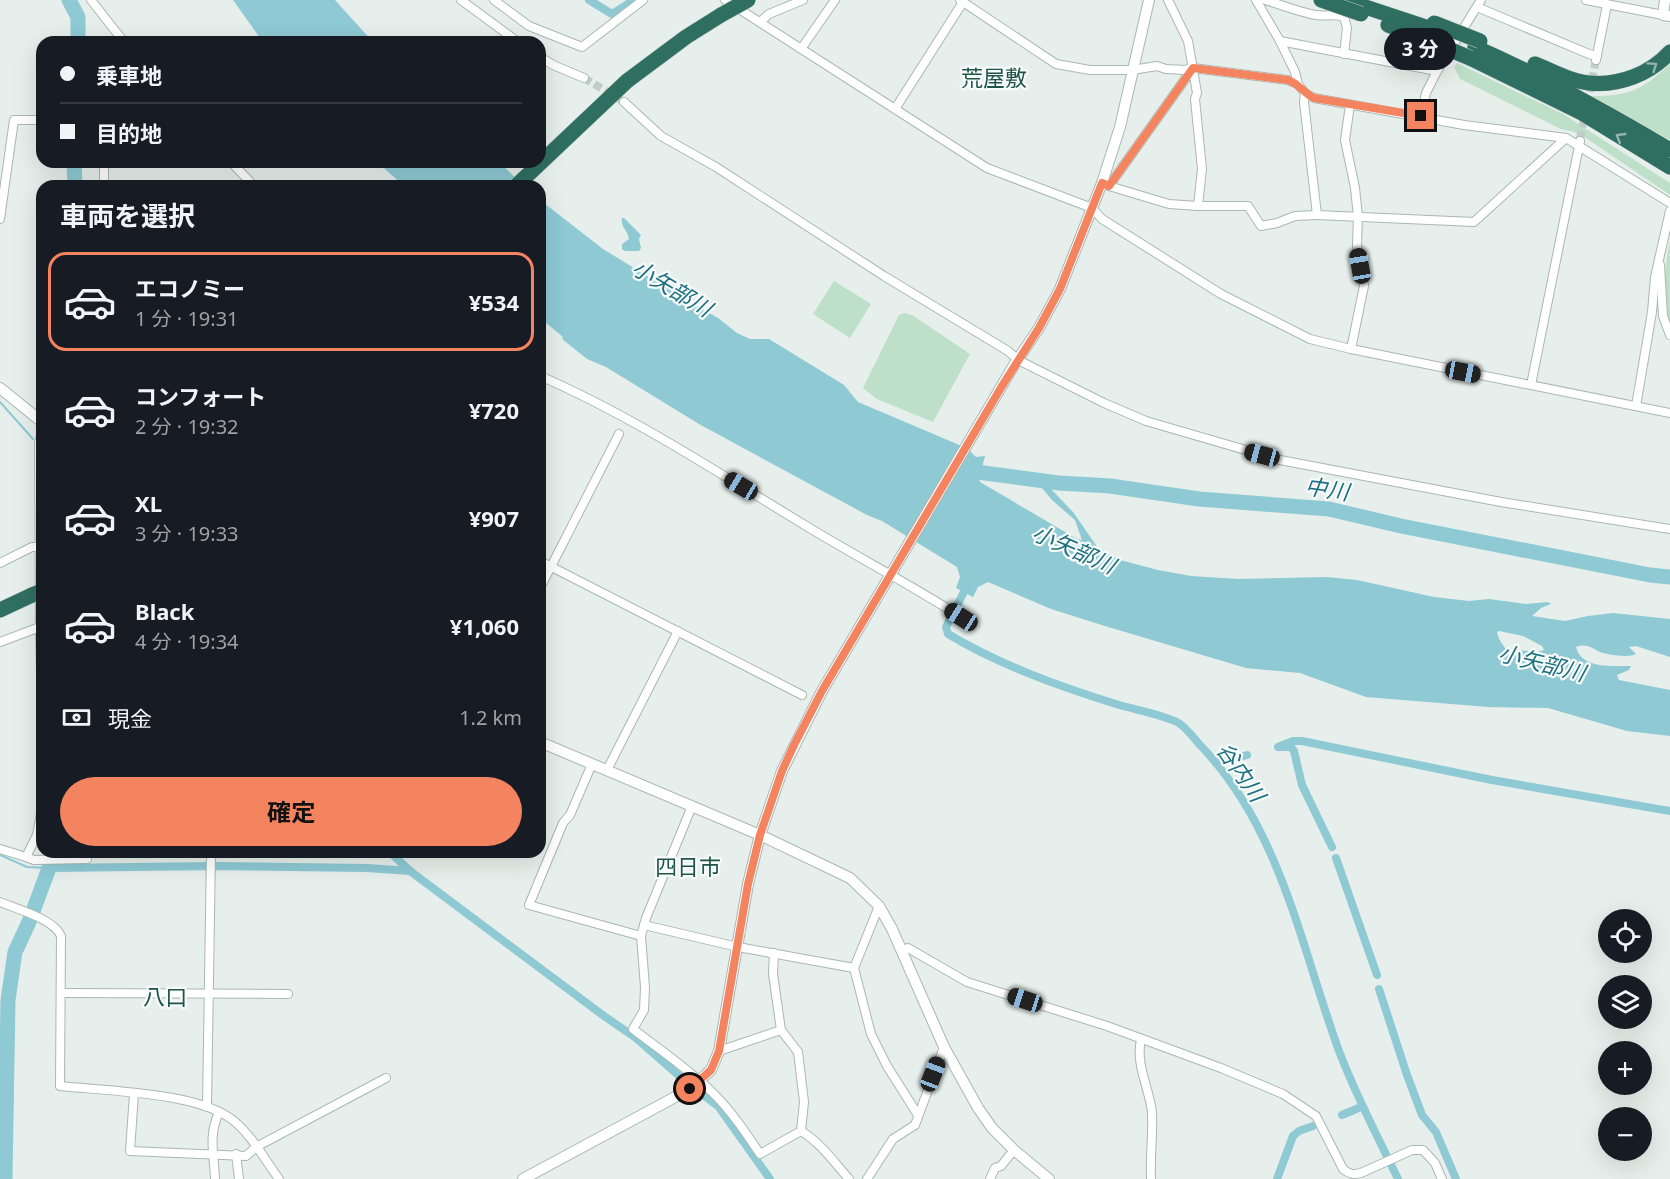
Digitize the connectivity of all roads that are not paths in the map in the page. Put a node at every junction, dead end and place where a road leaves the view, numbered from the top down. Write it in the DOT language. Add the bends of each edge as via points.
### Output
graph roads {
  1 [pos="91,0"];
  2 [pos="461,0"];
  3 [pos="494,0"];
  4 [pos="643,0"];
  5 [pos="748,0"];
  6 [pos="803,0"];
  7 [pos="835,0"];
  8 [pos="1149,0"];
  9 [pos="1168,0"];
  10 [pos="1256,0"];
  11 [pos="1265,0"];
  12 [pos="1321,0"];
  13 [pos="1343,0"];
  14 [pos="1586,0"];
  15 [pos="1665,0"];
  16 [pos="961,1"];
  17 [pos="1479,3"];
  18 [pos="1607,5"];
  19 [pos="1362,6"];
  20 [pos="723,8"];
  21 [pos="1334,14"];
  22 [pos="1666,16"];
  23 [pos="760,22"];
  24 [pos="119,36"];
  25 [pos="510,36"];
  26 [pos="1280,41"];
  27 [pos="801,49"];
  28 [pos="1475,49"];
  29 [pos="1670,52"];
  30 [pos="1344,54"];
  31 [pos="546,61"];
  32 [pos="1193,68"];
  33 [pos="1132,70"];
  34 [pos="1437,71"];
  35 [pos="585,78"];
  36 [pos="1298,84"];
  37 [pos="1305,93"];
  38 [pos="624,102"];
  39 [pos="1350,105"];
  40 [pos="895,109"];
  41 [pos="1421,116"];
  42 [pos="36,120"];
  43 [pos="1566,138"];
  44 [pos="1580,142"];
  45 [pos="1670,150"];
  46 [pos="546,157"];
  47 [pos="1670,167"];
  48 [pos="237,168"];
  49 [pos="535,168"];
  50 [pos="248,180"];
  51 [pos="522,180"];
  52 [pos="1106,184"];
  53 [pos="1670,203"];
  54 [pos="1198,206"];
  55 [pos="1092,208"];
  56 [pos="1670,211"];
  57 [pos="1317,214"];
  58 [pos="1358,217"];
  59 [pos="0,219"];
  60 [pos="1659,261"];
  61 [pos="1670,335"];
  62 [pos="1351,349"];
  63 [pos="1016,362"];
  64 [pos="546,379"];
  65 [pos="1531,385"];
  66 [pos="0,388"];
  67 [pos="1636,406"];
  68 [pos="1670,413"];
  69 [pos="36,417"];
  70 [pos="620,434"];
  71 [pos="1670,529"];
  72 [pos="36,547"];
  73 [pos="0,563"];
  74 [pos="546,564"];
  75 [pos="551,567"];
  76 [pos="892,573"];
  77 [pos="546,577"];
  78 [pos="36,593"];
  79 [pos="0,610"];
  80 [pos="961,617"];
  81 [pos="36,628"];
  82 [pos="678,632"];
  83 [pos="0,642"];
  84 [pos="802,695"];
  85 [pos="546,745"];
  86 [pos="592,764"];
  87 [pos="607,770"];
  88 [pos="692,806"];
  89 [pos="760,835"];
  90 [pos="36,837"];
  91 [pos="0,849"];
  92 [pos="26,857"];
  93 [pos="211,858"];
  94 [pos="87,859"];
  95 [pos="0,902"];
  96 [pos="879,906"];
  97 [pos="644,925"];
  98 [pos="641,936"];
  99 [pos="738,947"];
  100 [pos="902,950"];
  101 [pos="774,952"];
  102 [pos="854,968"];
  103 [pos="61,993"];
  104 [pos="208,993"];
  105 [pos="288,994"];
  106 [pos="781,1030"];
  107 [pos="1141,1040"];
  108 [pos="944,1047"];
  109 [pos="719,1051"];
  110 [pos="386,1078"];
  111 [pos="696,1085"];
  112 [pos="134,1094"];
  113 [pos="207,1107"];
  114 [pos="219,1112"];
  115 [pos="918,1115"];
  116 [pos="801,1131"];
  117 [pos="256,1147"];
  118 [pos="1014,1150"];
  119 [pos="236,1154"];
  120 [pos="214,1155"];
  121 [pos="1355,1176"];
  122 [pos="215,1179"];
  123 [pos="238,1179"];
  124 [pos="279,1179"];
  125 [pos="523,1179"];
  126 [pos="849,1179"];
  127 [pos="867,1179"];
  128 [pos="990,1179"];
  129 [pos="1049,1179"];
  130 [pos="1151,1179"];
  131 [pos="1442,1179"];
  1 -- 24 [label="street"];
  2 -- 25 [label="street"];
  3 -- 4 [label="street" via="530,26 582,47"];
  5 -- 20 [label="highway, bridge"];
  6 -- 23 [label="street" via="769,14"];
  7 -- 27 [label="street"];
  8 -- 33 [label="street"];
  9 -- 32 [label="street" via="1188,41"];
  10 -- 26 [label="street"];
  11 -- 21 [label="street" via="1308,14"];
  12 -- 19 [label="highway, bridge"];
  13 -- 19 [label="highway"];
  13 -- 21 [label="street"];
  14 -- 18 [label="street"];
  15 -- 22 [label="street"];
  16 -- 33 [label="street" via="1056,64 1090,70"];
  16 -- 40 [label="street"];
  17 -- 18 [label="street" via="1597,58"];
  17 -- 34 [label="street"];
  18 -- 22 [label="street"];
  19 -- 28 [label="highway, bridge"];
  20 -- 23 [label="street"];
  20 -- 46 [label="highway" via="599,106"];
  21 -- 30 [label="street" via="1344,17 1347,28"];
  23 -- 27 [label="street"];
  26 -- 30 [label="street"];
  26 -- 36 [label="street"];
  27 -- 40 [label="street"];
  28 -- 29 [label="highway, one-way" via="1589,83 1634,77"];
  28 -- 45 [label="highway" via="1534,73"];
  47 -- 28 [label="highway, one-way"];
  30 -- 34 [label="street"];
  31 -- 35 [label="street"];
  32 -- 33 [label="street" via="1157,66"];
  32 -- 36 [label="street"];
  32 -- 52 [label="street"];
  32 -- 54 [label="street" via="1202,169"];
  33 -- 52 [label="street"];
  34 -- 41 [label="street"];
  36 -- 37 [label="street"];
  37 -- 39 [label="street"];
  37 -- 57 [label="street"];
  38 -- 63 [label="street" via="661,136 1008,351"];
  39 -- 41 [label="street"];
  39 -- 58 [label="street" via="1345,140"];
  40 -- 55 [label="street" via="987,168"];
  41 -- 43 [label="street"];
  42 -- 59 [label="street" via="14,120"];
  43 -- 44 [label="street"];
  43 -- 58 [label="street" via="1474,222"];
  44 -- 53 [label="street"];
  44 -- 65 [label="street"];
  48 -- 50 [label="street"];
  49 -- 51 [label="highway"];
  52 -- 54 [label="street" via="1169,204"];
  52 -- 55 [label="street"];
  54 -- 57 [label="street" via="1248,206 1262,226"];
  55 -- 62 [label="street" via="1102,219 1221,294 1310,339"];
  55 -- 63 [label="street" via="1060,289"];
  56 -- 60 [label="street"];
  57 -- 58 [label="street"];
  58 -- 62 [label="street" via="1357,245 1364,286"];
  60 -- 61 [label="street" via="1663,316"];
  60 -- 67 [label="street"];
  62 -- 65 [label="street"];
  63 -- 71 [label="street" via="1146,421 1280,460"];
  63 -- 76 [label="street"];
  64 -- 76 [label="street" via="637,424 814,531"];
  65 -- 67 [label="street"];
  66 -- 69 [label="street"];
  67 -- 68 [label="street"];
  70 -- 75 [label="street"];
  72 -- 73 [label="street"];
  74 -- 75 [label="street"];
  75 -- 77 [label="street"];
  75 -- 82 [label="street"];
  76 -- 80 [label="street"];
  76 -- 89 [label="street" via="794,745"];
  78 -- 79 [label="highway"];
  81 -- 83 [label="street"];
  82 -- 84 [label="street"];
  82 -- 87 [label="street"];
  85 -- 86 [label="street"];
  86 -- 87 [label="street"];
  86 -- 98 [label="street" via="570,814 562,823 529,905"];
  87 -- 88 [label="street"];
  88 -- 89 [label="street"];
  88 -- 97 [label="street"];
  89 -- 96 [label="street" via="850,878"];
  89 -- 99 [label="street"];
  90 -- 92 [label="street"];
  91 -- 92 [label="street"];
  92 -- 94 [label="street"];
  93 -- 104 [label="street"];
  95 -- 103 [label="street" via="58,929"];
  96 -- 100 [label="street"];
  96 -- 102 [label="street"];
  97 -- 98 [label="street"];
  97 -- 99 [label="street"];
  98 -- 111 [label="street" via="644,1010 633,1029"];
  99 -- 101 [label="street"];
  99 -- 109 [label="street"];
  100 -- 107 [label="street" via="908,948 967,982"];
  100 -- 108 [label="street"];
  101 -- 102 [label="street"];
  101 -- 106 [label="street"];
  102 -- 115 [label="street" via="871,1034"];
  103 -- 104 [label="street"];
  103 -- 112 [label="street" via="60,1086"];
  104 -- 105 [label="street"];
  104 -- 113 [label="street"];
  106 -- 109 [label="street"];
  106 -- 116 [label="street" via="798,1052 804,1102"];
  107 -- 121 [label="street" via="1283,1094 1316,1116 1343,1169"];
  107 -- 130 [label="street" via="1152,1113"];
  108 -- 115 [label="street"];
  108 -- 118 [label="street" via="978,1108"];
  109 -- 111 [label="street" via="711,1070"];
  110 -- 117 [label="street"];
  111 -- 116 [label="street" via="742,1127 760,1154"];
  111 -- 125 [label="street"];
  112 -- 113 [label="street"];
  112 -- 120 [label="street" via="130,1152"];
  113 -- 114 [label="street"];
  114 -- 117 [label="street" via="236,1122"];
  114 -- 120 [label="street" via="211,1141"];
  115 -- 127 [label="street" via="915,1125 892,1139"];
  116 -- 126 [label="street" via="813,1138"];
  117 -- 119 [label="street" via="246,1156"];
  117 -- 124 [label="street"];
  118 -- 128 [label="street" via="995,1168"];
  118 -- 129 [label="street"];
  119 -- 120 [label="street"];
  119 -- 123 [label="street"];
  120 -- 122 [label="street"];
  121 -- 131 [label="street" via="1412,1150 1423,1150"];
}
